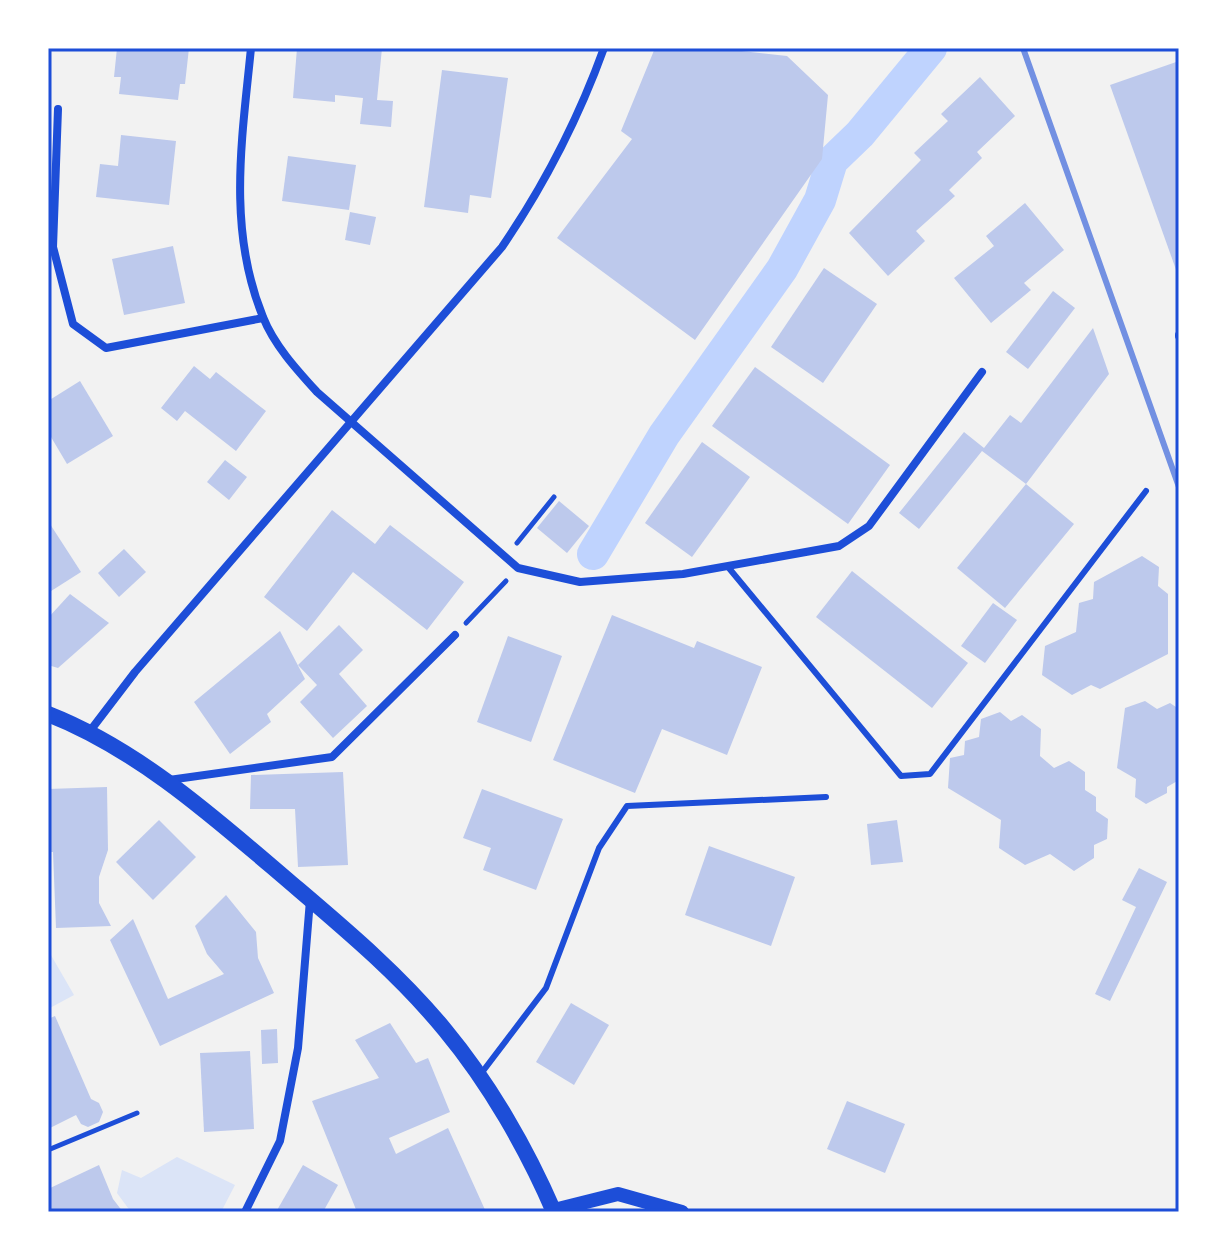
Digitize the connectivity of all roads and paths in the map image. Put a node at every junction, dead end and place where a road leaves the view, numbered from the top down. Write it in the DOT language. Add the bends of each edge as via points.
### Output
graph roads {
  1 [pos="251,48"];
  2 [pos="604,48"];
  3 [pos="58,109"];
  4 [pos="263,318"];
  5 [pos="982,372"];
  6 [pos="350,425"];
  7 [pos="1146,491"];
  8 [pos="554,497"];
  9 [pos="505,558"];
  10 [pos="728,567"];
  11 [pos="518,568"];
  12 [pos="455,635"];
  13 [pos="48,714"];
  14 [pos="90,731"];
  15 [pos="164,781"];
  16 [pos="826,797"];
  17 [pos="310,900"];
  18 [pos="478,1078"];
  19 [pos="137,1113"];
  20 [pos="48,1150"];
  21 [pos="554,1211"];
  22 [pos="245,1212"];
  23 [pos="682,1212"];
  1 -- 4 [label="street" via="239,224"];
  2 -- 6 [label="street" via="582,111 534,201 502,247"];
  3 -- 4 [label="street" via="53,247 73,324 106,348"];
  4 -- 6 [label="street" via="292,364"];
  5 -- 10 [label="street" via="869,526 839,546"];
  6 -- 9 [label="street"];
  6 -- 14 [label="street"];
  7 -- 10 [label="lane" via="930,774 901,776"];
  8 -- 9 [label="path"];
  9 -- 11 [label="street"];
  10 -- 11 [label="street" via="580,582"];
  11 -- 12 [label="path"];
  12 -- 15 [label="street" via="332,757"];
  13 -- 14 [label="main road"];
  14 -- 15 [label="main road"];
  15 -- 17 [label="main road"];
  16 -- 18 [label="lane" via="627,806 599,848 546,988"];
  17 -- 18 [label="main road" via="389,968 446,1031"];
  17 -- 22 [label="street" via="298,1048 280,1141"];
  18 -- 21 [label="main road"];
  19 -- 20 [label="path"];
  21 -- 23 [label="street" via="618,1194"];
}
